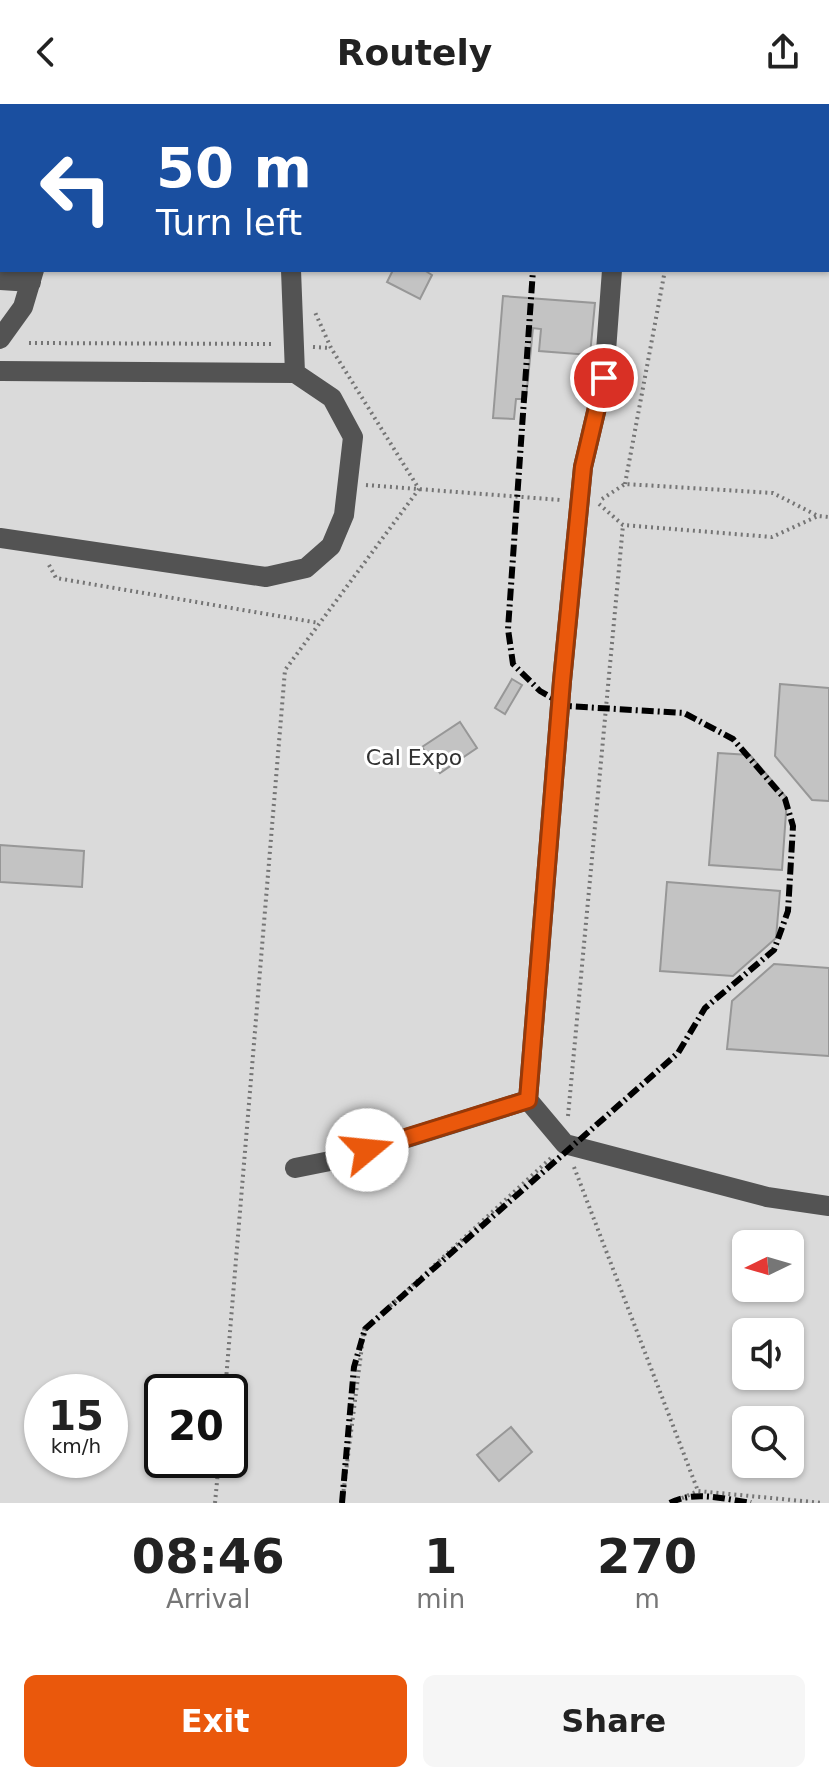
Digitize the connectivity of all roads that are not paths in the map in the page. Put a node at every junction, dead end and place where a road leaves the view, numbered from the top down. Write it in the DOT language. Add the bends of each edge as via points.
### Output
graph roads {
  1 [pos="291,272"];
  2 [pos="612,272"];
  3 [pos="32,276"];
  4 [pos="0,280"];
  5 [pos="0,339"];
  6 [pos="0,371"];
  7 [pos="295,373"];
  8 [pos="0,538"];
  9 [pos="528,1100"];
  10 [pos="295,1168"];
  11 [pos="829,1206"];
  1 -- 7 [label="lane"];
  2 -- 9 [label="lane" via="604,378 583,467"];
  3 -- 4 [label="lane"];
  3 -- 5 [label="lane" via="23,307"];
  6 -- 7 [label="lane"];
  7 -- 8 [label="lane" via="332,398 353,437 344,515 331,546 306,568 266,577"];
  9 -- 10 [label="lane"];
  9 -- 11 [label="lane" via="565,1144 767,1197"];
}
